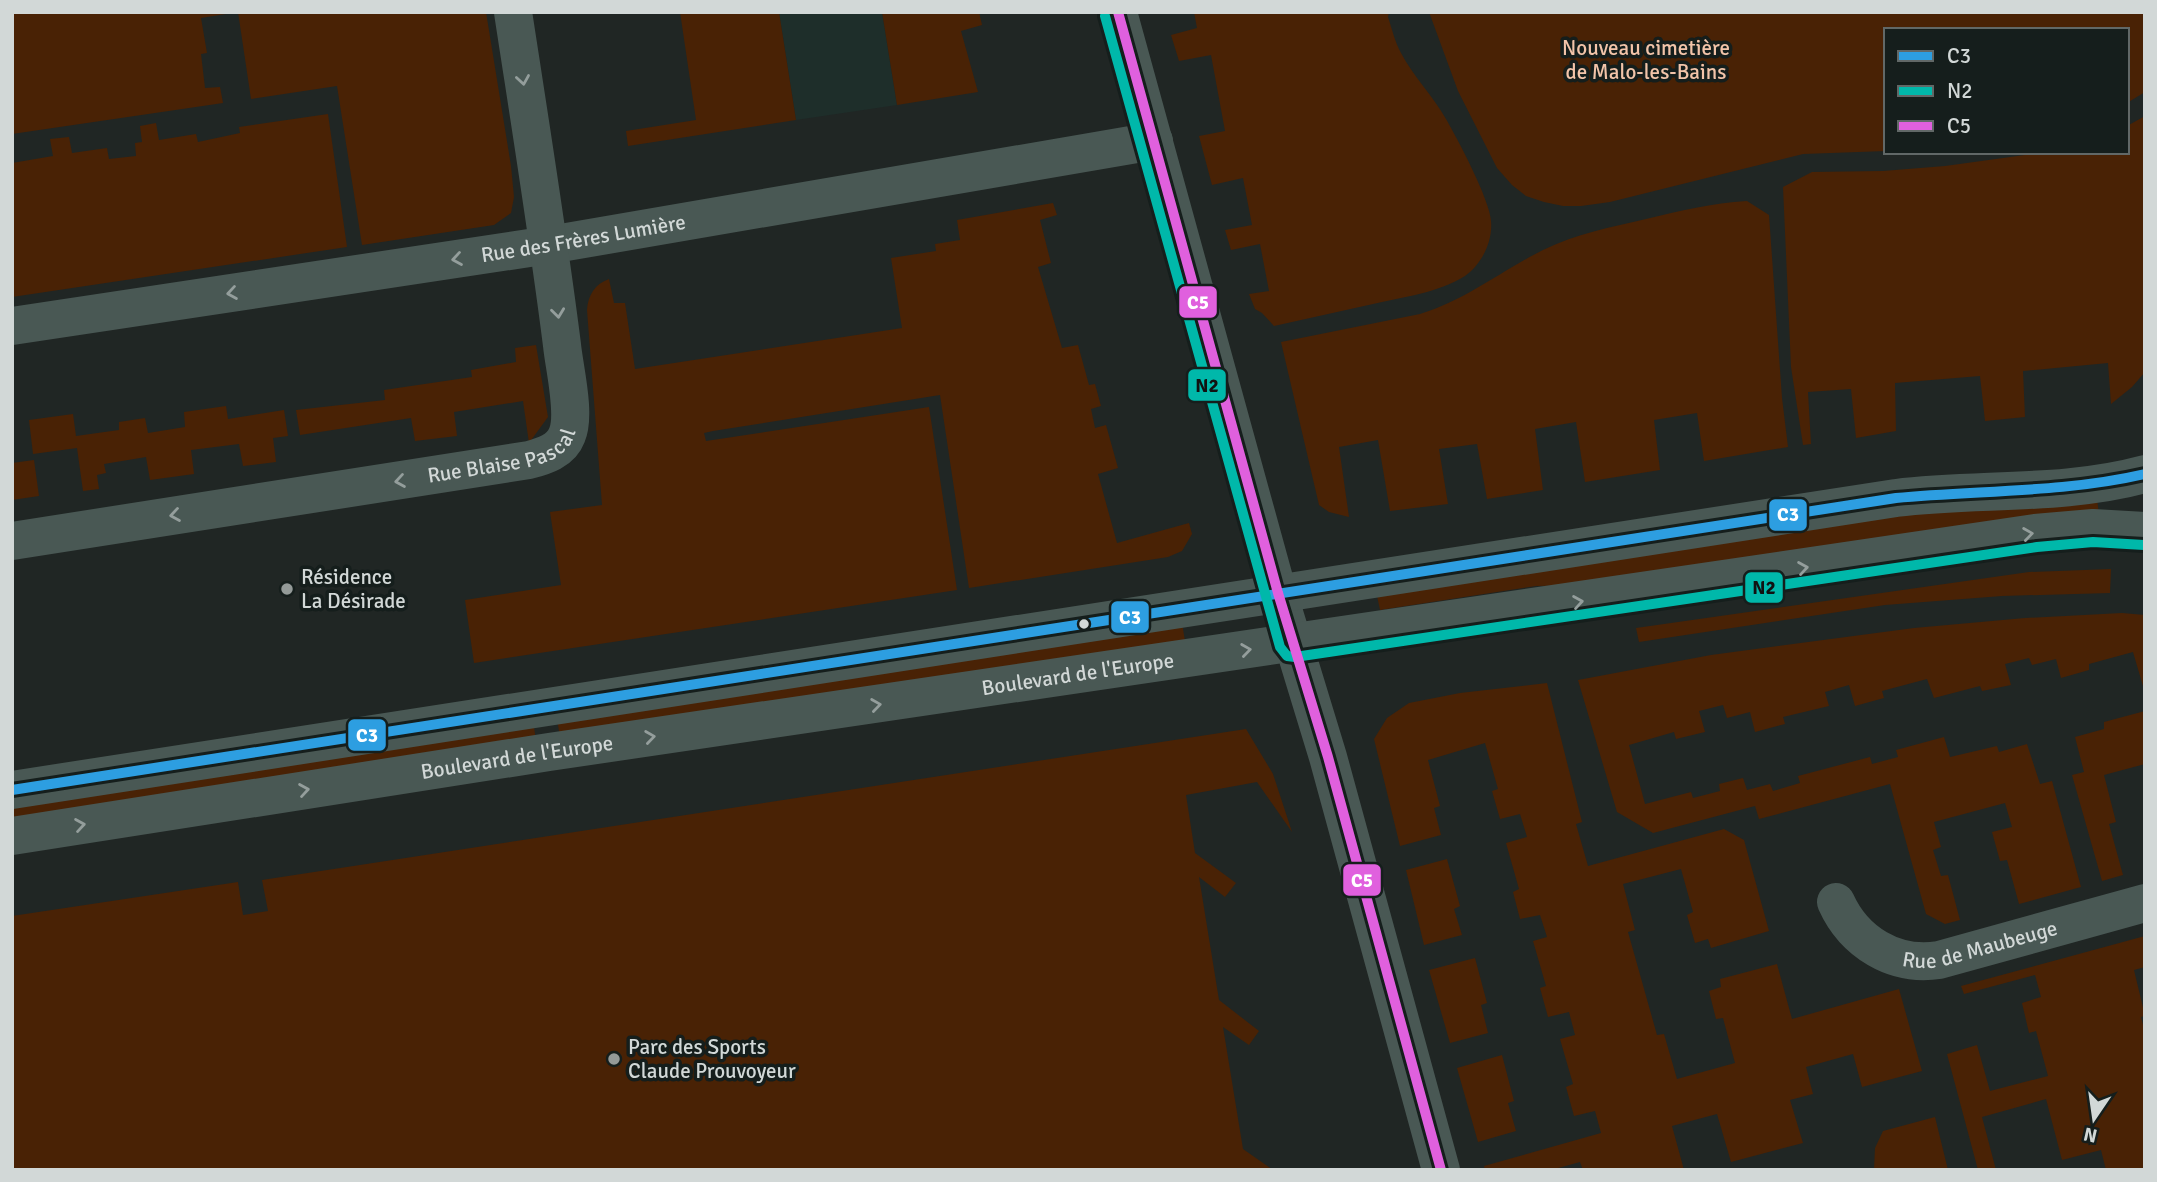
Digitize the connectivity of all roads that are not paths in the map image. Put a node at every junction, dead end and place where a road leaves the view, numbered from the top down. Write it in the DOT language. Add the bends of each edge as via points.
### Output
graph roads {
  1 [pos="513,12"];
  2 [pos="1118,12"];
  3 [pos="1153,141"];
  4 [pos="549,246"];
  5 [pos="12,326"];
  6 [pos="2145,474"];
  7 [pos="2145,531"];
  8 [pos="12,541"];
  9 [pos="1278,593"];
  10 [pos="1293,643"];
  11 [pos="12,790"];
  12 [pos="12,836"];
  13 [pos="1836,902"];
  14 [pos="2145,903"];
  15 [pos="1441,1170"];
  1 -- 4 [label="street, Rue Blaise Pascal, one-way"];
  2 -- 3 [label="street"];
  3 -- 4 [label="street, Rue des Frères Lumière"];
  3 -- 9 [label="street"];
  4 -- 5 [label="street, Rue des Frères Lumière, one-way"];
  4 -- 8 [label="street, Rue Blaise Pascal, one-way" via="570,416 568,434 549,454"];
  6 -- 9 [label="street" via="2074,487 1896,498"];
  10 -- 7 [label="street, Boulevard de l'Europe, one-way" via="2035,533 2093,528"];
  9 -- 10 [label="street"];
  9 -- 11 [label="street"];
  12 -- 10 [label="street, Boulevard de l'Europe, one-way"];
  10 -- 15 [label="street"];
  13 -- 14 [label="street, Rue de Maubeuge" via="1844,920 1864,940 1888,955 1918,961 1938,960"];
}
